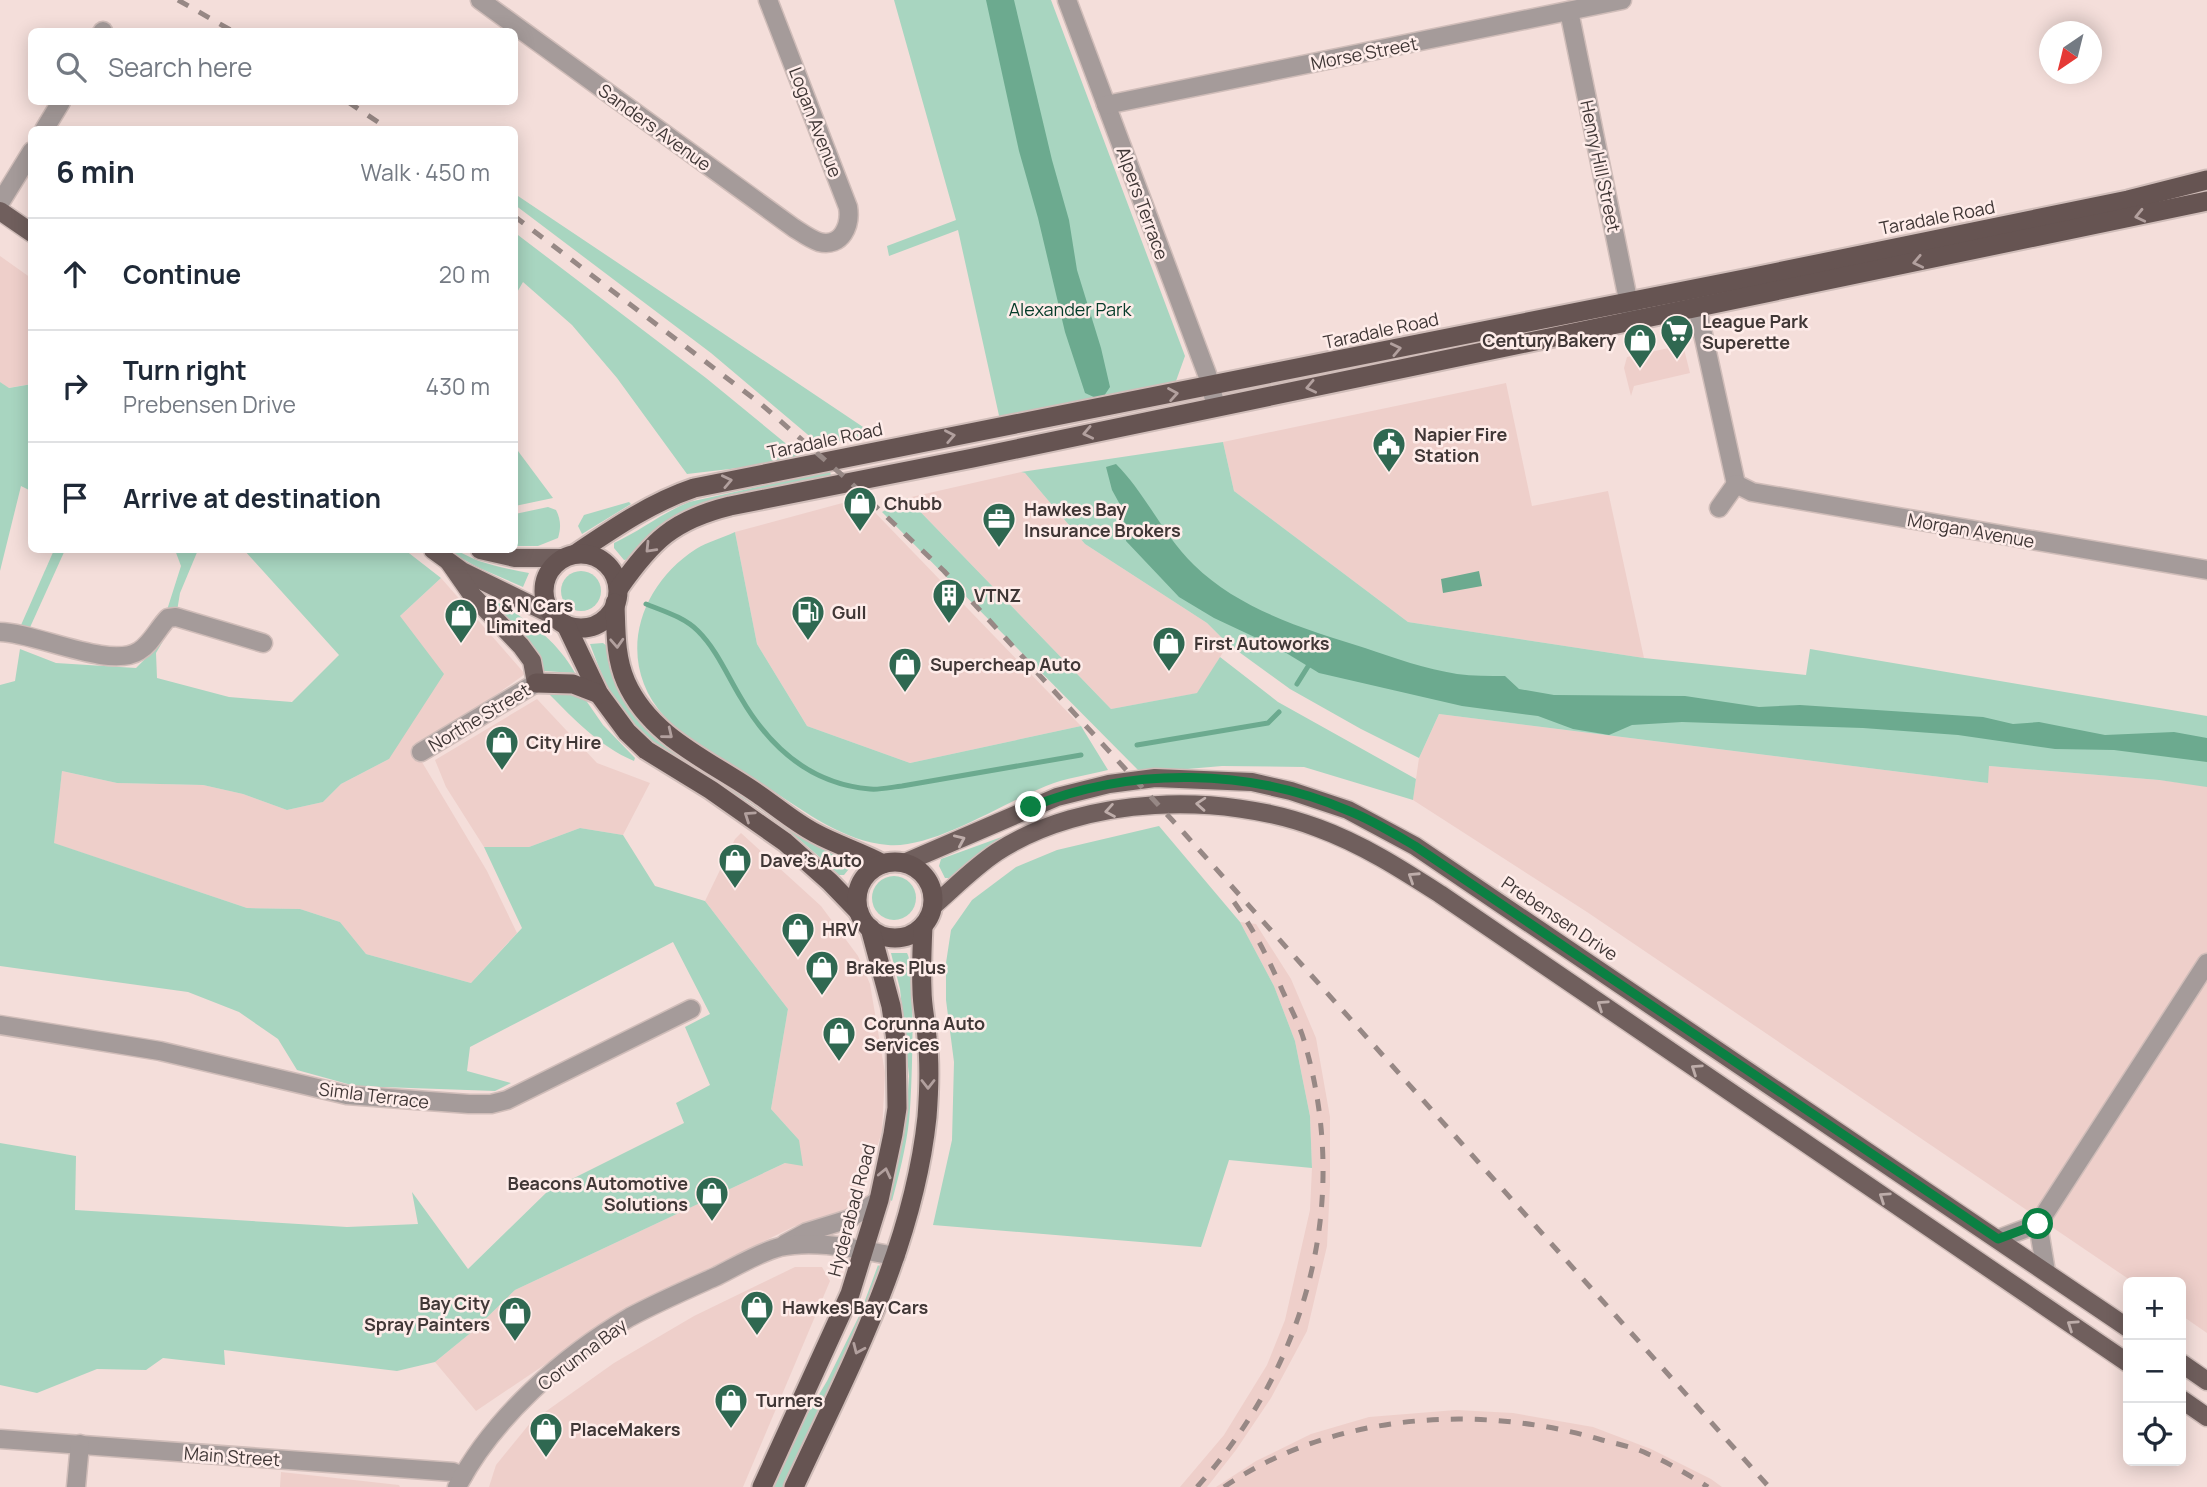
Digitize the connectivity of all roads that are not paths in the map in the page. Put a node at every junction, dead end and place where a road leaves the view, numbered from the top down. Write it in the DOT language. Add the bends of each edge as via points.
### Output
graph roads {
  1 [pos="480,0"];
  2 [pos="768,0"];
  3 [pos="1067,0"];
  4 [pos="1622,0"];
  5 [pos="1589,3"];
  6 [pos="1547,7"];
  7 [pos="1569,11"];
  8 [pos="59,105"];
  9 [pos="1106,105"];
  10 [pos="46,126"];
  11 [pos="28,158"];
  12 [pos="2207,180"];
  13 [pos="2207,201"];
  14 [pos="0,204"];
  15 [pos="0,211"];
  16 [pos="28,230"];
  17 [pos="835,241"];
  18 [pos="1695,298"];
  19 [pos="1631,311"];
  20 [pos="1214,396"];
  21 [pos="1736,484"];
  22 [pos="1718,508"];
  23 [pos="437,553"];
  24 [pos="494,553"];
  25 [pos="570,555"];
  26 [pos="449,562"];
  27 [pos="2207,570"];
  28 [pos="617,596"];
  29 [pos="560,620"];
  30 [pos="0,632"];
  31 [pos="263,643"];
  32 [pos="536,682"];
  33 [pos="599,694"];
  34 [pos="422,752"];
  35 [pos="904,863"];
  36 [pos="883,864"];
  37 [pos="932,907"];
  38 [pos="864,920"];
  39 [pos="923,926"];
  40 [pos="2207,963"];
  41 [pos="691,1009"];
  42 [pos="0,1025"];
  43 [pos="878,1200"];
  44 [pos="2038,1224"];
  45 [pos="1998,1239"];
  46 [pos="779,1247"];
  47 [pos="864,1251"];
  48 [pos="896,1256"];
  49 [pos="2046,1272"];
  50 [pos="2123,1325"];
  51 [pos="2123,1360"];
  52 [pos="2186,1366"];
  53 [pos="2207,1381"];
  54 [pos="2186,1402"];
  55 [pos="2207,1417"];
  56 [pos="0,1439"];
  57 [pos="80,1444"];
  58 [pos="460,1481"];
  59 [pos="76,1487"];
  60 [pos="762,1487"];
  61 [pos="794,1487"];
  1 -- 17 [label="street, Sanders Avenue" via="794,228 818,242"];
  2 -- 17 [label="street, Logan Avenue" via="848,207 849,224"];
  3 -- 9 [label="street, Alpers Terrace"];
  4 -- 5 [label="street, Morse Street"];
  5 -- 7 [label="street, Morse Street"];
  6 -- 7 [label="street, Morse Street"];
  6 -- 9 [label="street, Morse Street"];
  7 -- 19 [label="street, Henry Hill Street"];
  8 -- 10 [label="street"];
  9 -- 20 [label="street, Alpers Terrace"];
  11 -- 14 [label="street"];
  12 -- 18 [label="highway, Taradale Road"];
  13 -- 18 [label="highway, Taradale Road, one-way"];
  15 -- 16 [label="main road"];
  18 -- 19 [label="highway, Taradale Road"];
  18 -- 21 [label="street"];
  19 -- 20 [label="highway, Taradale Road"];
  25 -- 20 [label="highway, Taradale Road, one-way" via="670,496 694,488 1018,422"];
  20 -- 28 [label="highway, Taradale Road, one-way" via="706,512 657,540"];
  21 -- 22 [label="street"];
  21 -- 27 [label="street, Morgan Avenue" via="1752,492"];
  23 -- 26 [label="main road"];
  24 -- 25 [label="main road" via="515,558"];
  25 -- 28 [label="highway" via="587,554 605,563 611,569"];
  25 -- 29 [label="highway" via="550,571 544,589 548,608"];
  26 -- 29 [label="main road"];
  26 -- 32 [label="main road" via="472,596 526,654"];
  28 -- 29 [label="highway" via="601,622 577,628"];
  28 -- 36 [label="highway, one-way" via="617,653 626,681 652,721 796,822"];
  29 -- 33 [label="highway, Hyderabad Road"];
  30 -- 31 [label="street" via="27,635 70,650 125,656 141,651 168,618 176,617"];
  32 -- 33 [label="highway" via="573,684"];
  32 -- 34 [label="street, Northe Street"];
  38 -- 33 [label="highway, Hyderabad Road, one-way" via="827,878 768,829 646,750"];
  35 -- 36 [label="highway"];
  35 -- 37 [label="highway" via="924,875 933,896"];
  35 -- 45 [label="main road, Prebensen Drive, one-way" via="1057,797 1135,780 1252,782 1322,800 1415,846"];
  36 -- 38 [label="highway" via="864,878 857,900"];
  37 -- 39 [label="highway"];
  51 -- 37 [label="main road, one-way" via="1440,894 1357,844 1317,827 1240,808 1195,803 1112,809 1042,831 999,851"];
  38 -- 39 [label="highway" via="890,937 902,937"];
  43 -- 38 [label="highway, Hyderabad Road, one-way" via="893,1134 897,1072 891,1006"];
  39 -- 48 [label="highway, one-way" via="927,1116"];
  40 -- 44 [label="street"];
  41 -- 42 [label="street, Simla Terrace" via="491,1104 347,1096 160,1051"];
  43 -- 46 [label="street, Corunna Bay" via="849,1219 807,1232"];
  43 -- 47 [label="highway, Hyderabad Road"];
  44 -- 45 [label="street"];
  44 -- 49 [label="street"];
  45 -- 49 [label="main road, Prebensen Drive"];
  46 -- 47 [label="street, Corunna Bay" via="815,1245"];
  46 -- 58 [label="street, Corunna Bay" via="664,1300 596,1339 543,1381 503,1421"];
  47 -- 48 [label="street, Corunna Bay"];
  47 -- 60 [label="highway, Hyderabad Road" via="832,1335"];
  48 -- 61 [label="highway, one-way"];
  49 -- 50 [label="main road, Prebensen Drive"];
  52 -- 53 [label="main road"];
  54 -- 55 [label="main road"];
  56 -- 57 [label="street, Main Street"];
  57 -- 58 [label="street, Main Street" via="453,1472"];
  57 -- 59 [label="street"];
}
